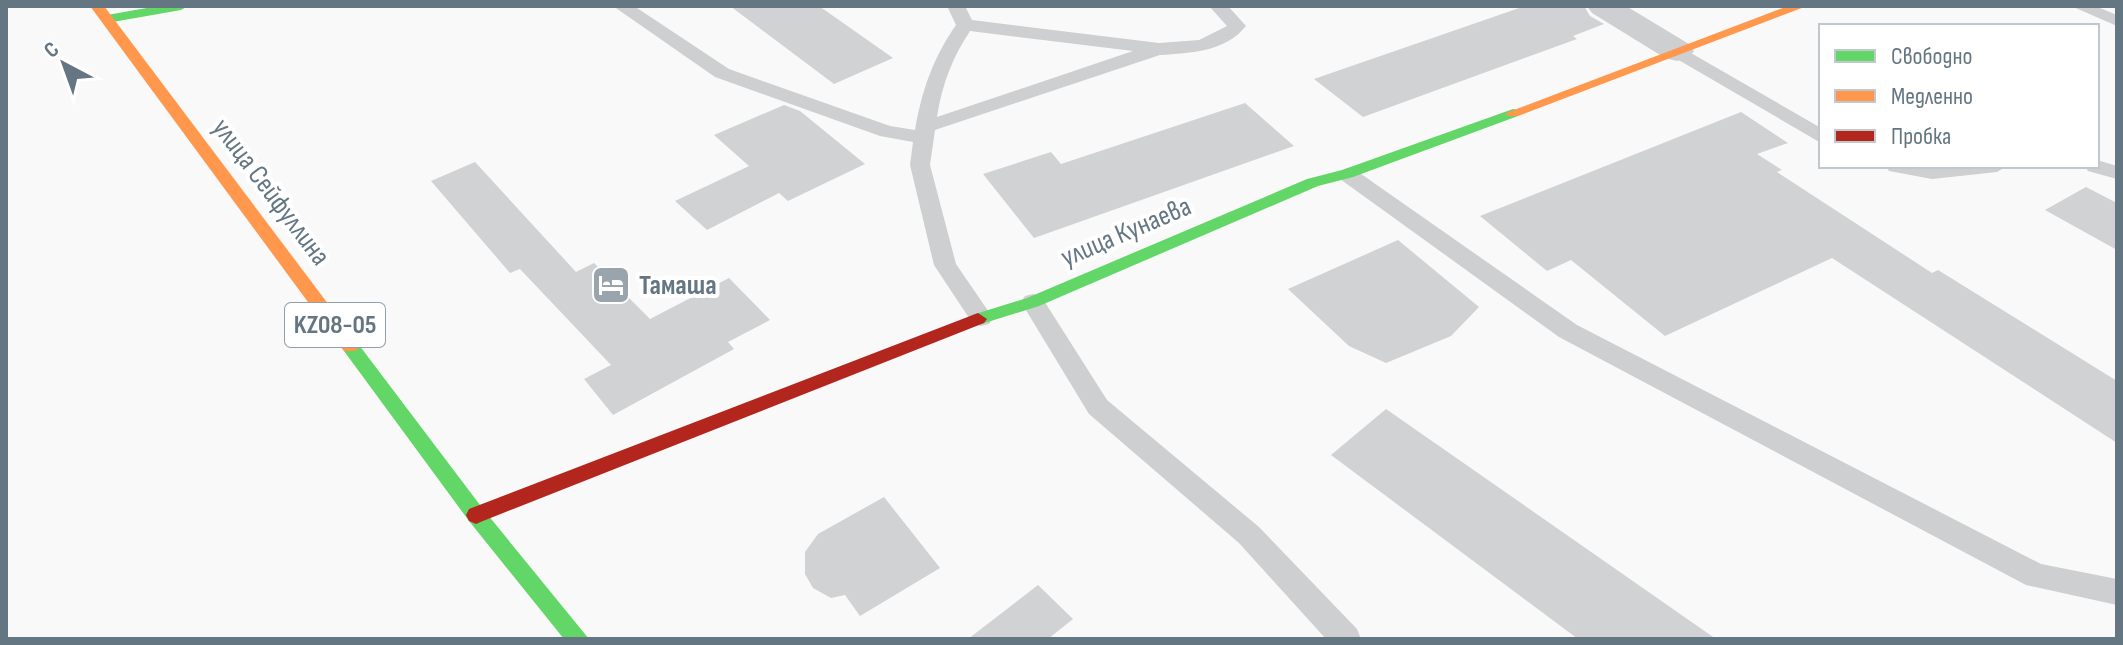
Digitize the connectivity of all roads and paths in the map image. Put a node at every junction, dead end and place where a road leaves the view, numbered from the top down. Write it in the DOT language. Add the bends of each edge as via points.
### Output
graph roads {
  1 [pos="181,6"];
  2 [pos="622,6"];
  3 [pos="1218,6"];
  4 [pos="1603,6"];
  5 [pos="1800,6"];
  6 [pos="2080,6"];
  7 [pos="102,13"];
  8 [pos="960,16"];
  9 [pos="2117,21"];
  10 [pos="1159,49"];
  11 [pos="1677,51"];
  12 [pos="925,132"];
  13 [pos="1819,136"];
  14 [pos="1906,168"];
  15 [pos="1978,168"];
  16 [pos="1347,174"];
  17 [pos="1033,302"];
  18 [pos="981,318"];
  19 [pos="476,515"];
  20 [pos="2117,592"];
  21 [pos="578,639"];
  22 [pos="1346,639"];
  1 -- 7 [label="street"];
  2 -- 12 [label="lane" via="722,73 887,132"];
  3 -- 10 [label="lane" via="1237,26 1225,38 1209,45"];
  4 -- 11 [label="street"];
  5 -- 11 [label="street, улица Кунаева"];
  6 -- 9 [label="lane"];
  7 -- 19 [label="street, улица Сейфуллина / KZ08-05"];
  8 -- 10 [label="lane"];
  8 -- 12 [label="lane" via="932,88"];
  10 -- 12 [label="lane"];
  11 -- 13 [label="lane"];
  11 -- 16 [label="street, улица Кунаева"];
  12 -- 18 [label="lane" via="920,165 945,265"];
  14 -- 15 [label="lane" via="1932,173"];
  16 -- 17 [label="street, улица Кунаева" via="1313,182"];
  16 -- 20 [label="lane" via="1568,331 2036,576"];
  17 -- 18 [label="street, улица Кунаева"];
  17 -- 22 [label="lane" via="1098,407 1249,535"];
  18 -- 19 [label="street, улица Кунаева"];
  19 -- 21 [label="street, улица Сейфуллина / KZ08-05"];
}
